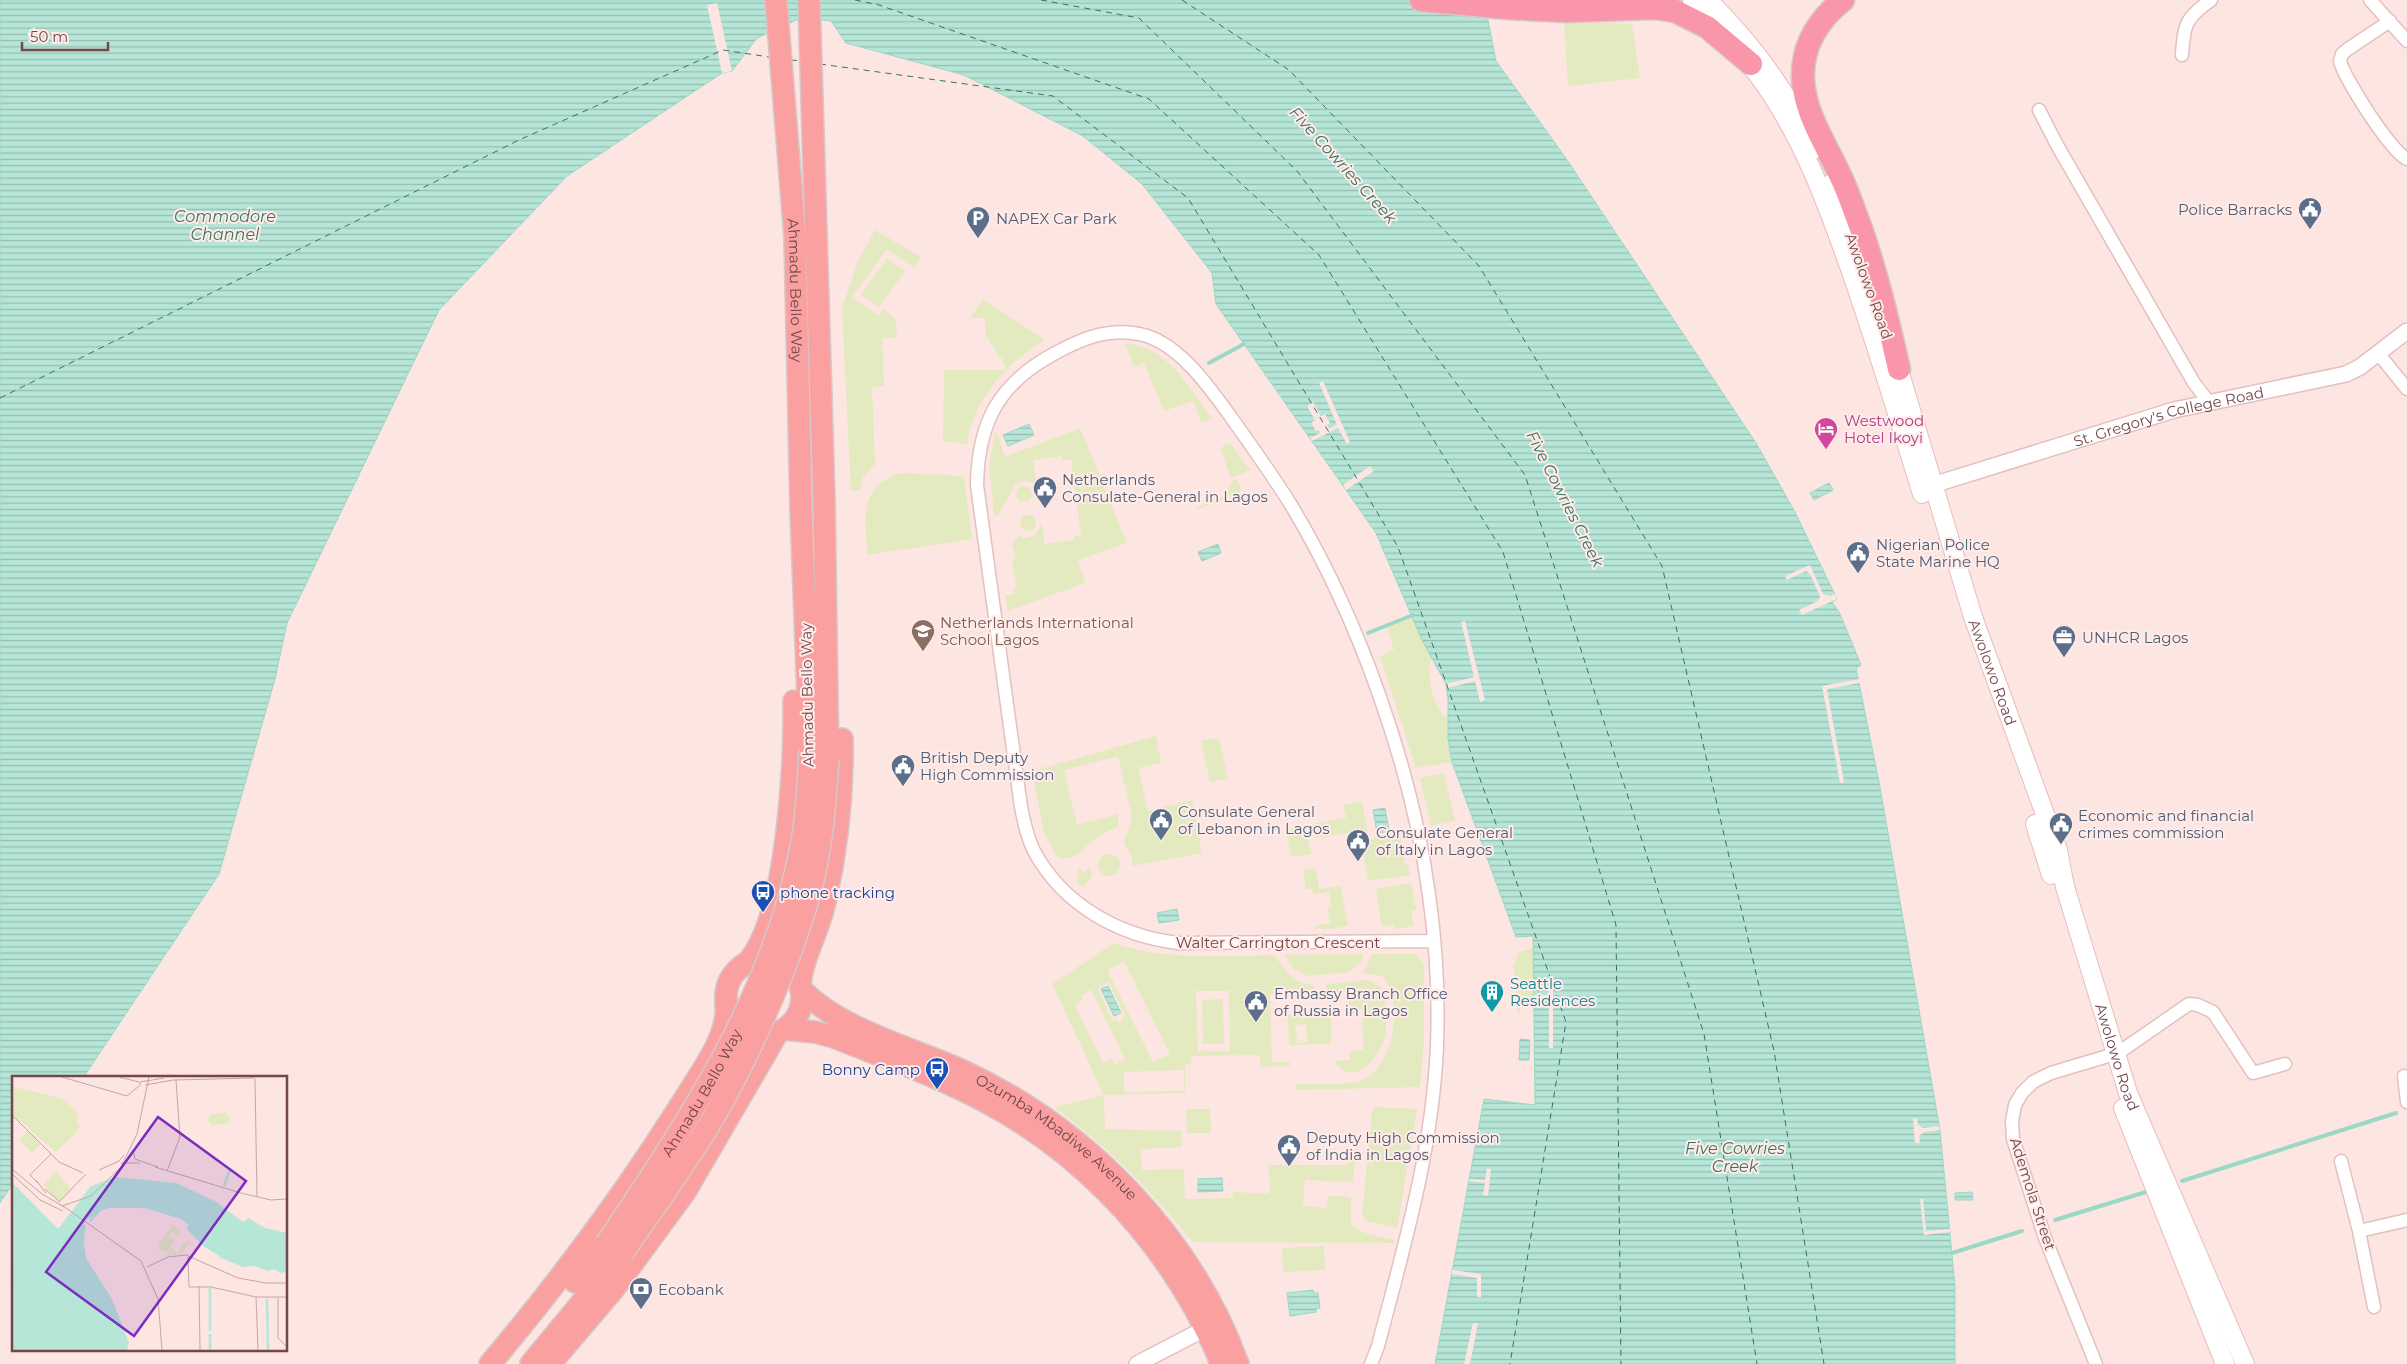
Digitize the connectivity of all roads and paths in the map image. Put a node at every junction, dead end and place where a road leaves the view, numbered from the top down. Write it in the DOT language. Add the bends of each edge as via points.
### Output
graph roads {
  1 [pos="776,0"];
  2 [pos="809,0"];
  3 [pos="1421,0"];
  4 [pos="1692,0"];
  5 [pos="1708,0"];
  6 [pos="1843,0"];
  7 [pos="2211,0"];
  8 [pos="2370,0"];
  9 [pos="2390,21"];
  10 [pos="2407,41"];
  11 [pos="2182,55"];
  12 [pos="1751,64"];
  13 [pos="2039,110"];
  14 [pos="2407,159"];
  15 [pos="2407,331"];
  16 [pos="2378,353"];
  17 [pos="1899,369"];
  18 [pos="2407,389"];
  19 [pos="2208,401"];
  20 [pos="1927,488"];
  21 [pos="824,500"];
  22 [pos="801,509"];
  23 [pos="819,755"];
  24 [pos="1434,941"];
  25 [pos="747,963"];
  26 [pos="800,987"];
  27 [pos="726,1004"];
  28 [pos="781,1030"];
  29 [pos="2112,1055"];
  30 [pos="2285,1064"];
  31 [pos="2404,1076"];
  32 [pos="2407,1102"];
  33 [pos="2342,1161"];
  34 [pos="2407,1220"];
  35 [pos="2359,1231"];
  36 [pos="614,1249"];
  37 [pos="2374,1307"];
  38 [pos="1212,1325"];
  39 [pos="490,1364"];
  40 [pos="504,1364"];
  41 [pos="531,1364"];
  42 [pos="550,1364"];
  43 [pos="1137,1364"];
  44 [pos="1221,1364"];
  45 [pos="1238,1364"];
  46 [pos="1371,1364"];
  47 [pos="2096,1364"];
  48 [pos="2225,1364"];
  49 [pos="2245,1364"];
  1 -- 22 [label="highway, Ahmadu Bello Way" via="795,237"];
  2 -- 21 [label="highway, Ahmadu Bello Way"];
  3 -- 12 [label="highway" via="1507,8 1656,8 1675,11 1693,18"];
  4 -- 12 [label="main road, Awolowo Road"];
  5 -- 17 [label="main road, Awolowo Road" via="1762,60 1808,134 1834,187"];
  6 -- 17 [label="highway" via="1815,28 1804,60 1803,79 1808,109 1840,175 1881,290"];
  7 -- 11 [label="street" via="2196,11 2183,28"];
  8 -- 9 [label="street"];
  9 -- 10 [label="street"];
  9 -- 14 [label="street" via="2348,49 2340,61 2380,130 2392,147"];
  12 -- 20 [label="main road, Awolowo Road" via="1786,120 1814,175 1836,228"];
  13 -- 19 [label="street" via="2194,383"];
  15 -- 16 [label="street, St. Gregory's College Road"];
  16 -- 18 [label="street"];
  16 -- 19 [label="street, St. Gregory's College Road" via="2346,374"];
  17 -- 20 [label="main road, Awolowo Road"];
  19 -- 20 [label="street, St. Gregory's College Road" via="2164,412"];
  20 -- 29 [label="main road, Awolowo Road" via="1963,622 2046,854 2063,923"];
  21 -- 23 [label="highway, Ahmadu Bello Way"];
  21 -- 26 [label="highway" via="836,534 842,756 840,812 825,902 801,973"];
  22 -- 23 [label="highway, Ahmadu Bello Way"];
  22 -- 25 [label="highway" via="791,546 795,732 792,794 772,911 760,944"];
  23 -- 36 [label="highway, Ahmadu Bello Way, bridge" via="820,847 810,892 791,950 745,1058 711,1122"];
  24 -- 24 [label="street, Walter Carrington Crescent" via="1419,840 1382,703 1332,581 1292,506 1262,460 1206,382 1167,346 1148,336 1126,332 1089,336 1027,371 1000,397 991,413 980,440 977,485 1021,807 1034,851 1044,866 1085,909 1118,928 1146,938 1178,944"];
  24 -- 46 [label="street, Walter Carrington Crescent" via="1437,1046 1429,1122 1413,1215"];
  25 -- 26 [label="highway" via="757,959 778,962 795,976"];
  25 -- 27 [label="highway" via="730,980"];
  26 -- 28 [label="highway" via="802,998 797,1016"];
  26 -- 38 [label="highway, Ozumba Mbadiwe Avenue" via="812,1001 832,1015 966,1073 1016,1100 1061,1131 1098,1162 1150,1214 1190,1268"];
  27 -- 28 [label="highway" via="737,1024 746,1030 767,1035"];
  27 -- 39 [label="highway" via="728,1017 719,1038 652,1150 588,1242"];
  28 -- 38 [label="highway, Ozumba Mbadiwe Avenue" via="834,1037 988,1102 1028,1127 1102,1186 1162,1257"];
  28 -- 42 [label="highway" via="685,1192 613,1290"];
  29 -- 30 [label="street, Ademola Street" via="2189,1004 2213,1012 2253,1073"];
  29 -- 47 [label="street, Ademola Street" via="2051,1073 2034,1082 2014,1105 2012,1121 2013,1139 2045,1238"];
  29 -- 48 [label="main road, Awolowo Road" via="2136,1144"];
  29 -- 49 [label="main road, Awolowo Road"];
  31 -- 32 [label="street"];
  33 -- 35 [label="street"];
  34 -- 35 [label="street"];
  35 -- 37 [label="street"];
  36 -- 40 [label="highway, Ahmadu Bello Way"];
  36 -- 41 [label="highway, Ahmadu Bello Way"];
  38 -- 43 [label="street"];
  38 -- 44 [label="highway, Ozumba Mbadiwe Avenue"];
  38 -- 45 [label="highway, Ozumba Mbadiwe Avenue"];
}
